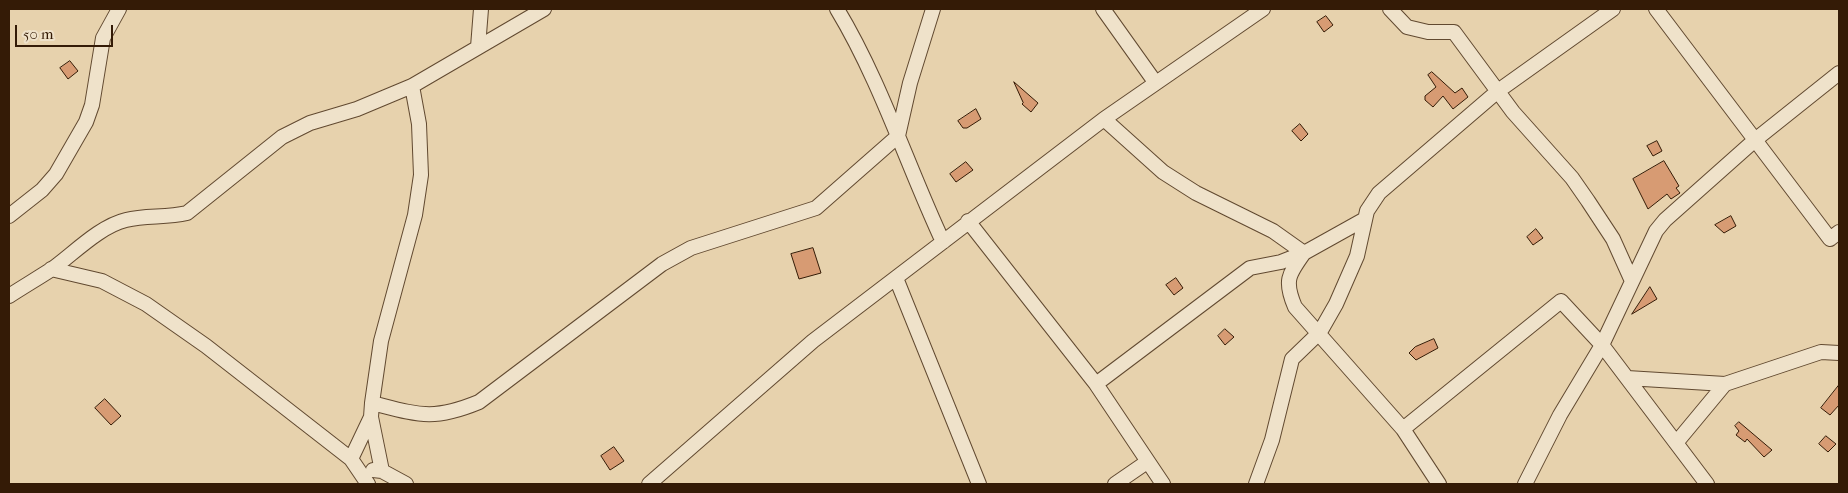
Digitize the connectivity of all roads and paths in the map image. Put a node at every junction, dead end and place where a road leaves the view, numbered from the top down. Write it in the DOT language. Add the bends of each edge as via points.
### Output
graph roads {
  1 [pos="119,9"];
  2 [pos="481,9"];
  3 [pos="544,9"];
  4 [pos="837,9"];
  5 [pos="933,9"];
  6 [pos="1102,9"];
  7 [pos="1263,9"];
  8 [pos="1390,9"];
  9 [pos="1613,9"];
  10 [pos="1656,9"];
  11 [pos="478,46"];
  12 [pos="1839,74"];
  13 [pos="1155,82"];
  14 [pos="412,86"];
  15 [pos="1498,91"];
  16 [pos="1104,119"];
  17 [pos="898,136"];
  18 [pos="1755,140"];
  19 [pos="9,216"];
  20 [pos="1365,219"];
  21 [pos="968,221"];
  22 [pos="1839,232"];
  23 [pos="943,242"];
  24 [pos="1304,253"];
  25 [pos="51,269"];
  26 [pos="896,278"];
  27 [pos="1632,279"];
  28 [pos="9,296"];
  29 [pos="1320,332"];
  30 [pos="1602,345"];
  31 [pos="1839,353"];
  32 [pos="1627,378"];
  33 [pos="1096,384"];
  34 [pos="1725,384"];
  35 [pos="371,410"];
  36 [pos="1403,428"];
  37 [pos="1676,444"];
  38 [pos="1148,462"];
  39 [pos="355,464"];
  40 [pos="382,471"];
  41 [pos="368,484"];
  42 [pos="406,484"];
  43 [pos="650,484"];
  44 [pos="979,484"];
  45 [pos="1116,484"];
  46 [pos="1163,484"];
  47 [pos="1256,484"];
  48 [pos="1438,484"];
  49 [pos="1525,484"];
  50 [pos="1707,484"];
  1 -- 19 [label="street" via="103,38 92,105 86,122 56,174 42,190"];
  2 -- 11 [label="street"];
  3 -- 11 [label="street"];
  4 -- 17 [label="street"];
  5 -- 17 [label="street" via="910,82"];
  6 -- 13 [label="street"];
  7 -- 13 [label="street"];
  8 -- 15 [label="street" via="1407,27 1428,32 1454,32"];
  9 -- 15 [label="street"];
  10 -- 18 [label="street"];
  11 -- 14 [label="street"];
  12 -- 18 [label="street"];
  13 -- 16 [label="street"];
  14 -- 25 [label="street" via="357,109 310,123 289,134 187,213 167,218 152,216 124,220"];
  14 -- 35 [label="street" via="419,124 421,176 415,215 381,341"];
  15 -- 20 [label="street" via="1379,193"];
  15 -- 27 [label="street" via="1588,200 1613,238"];
  16 -- 21 [label="street"];
  16 -- 24 [label="street" via="1163,172 1196,194 1273,231"];
  17 -- 23 [label="street"];
  17 -- 35 [label="street" via="816,208 691,248 662,264 479,402 456,411 418,415"];
  18 -- 22 [label="street" via="1830,239"];
  18 -- 27 [label="street" via="1664,220"];
  20 -- 24 [label="street"];
  20 -- 29 [label="street" via="1357,256"];
  21 -- 23 [label="street"];
  21 -- 33 [label="street"];
  23 -- 26 [label="street"];
  24 -- 29 [label="street" via="1289,274 1289,288 1296,307"];
  24 -- 33 [label="street" via="1281,262 1250,268"];
  25 -- 28 [label="street"];
  25 -- 39 [label="street" via="102,281 146,304 206,346"];
  26 -- 43 [label="street" via="813,341"];
  26 -- 44 [label="street"];
  27 -- 30 [label="street"];
  29 -- 36 [label="street"];
  29 -- 47 [label="street" via="1292,360 1272,440"];
  30 -- 32 [label="street"];
  30 -- 36 [label="street" via="1561,301"];
  30 -- 49 [label="street" via="1560,415"];
  31 -- 34 [label="street" via="1822,352"];
  32 -- 34 [label="street"];
  32 -- 37 [label="street"];
  33 -- 38 [label="street"];
  34 -- 37 [label="street"];
  35 -- 39 [label="street"];
  35 -- 40 [label="street"];
  36 -- 48 [label="street"];
  37 -- 50 [label="street"];
  38 -- 45 [label="street"];
  38 -- 46 [label="street"];
  39 -- 40 [label="street"];
  39 -- 41 [label="street"];
  40 -- 42 [label="street"];
}
